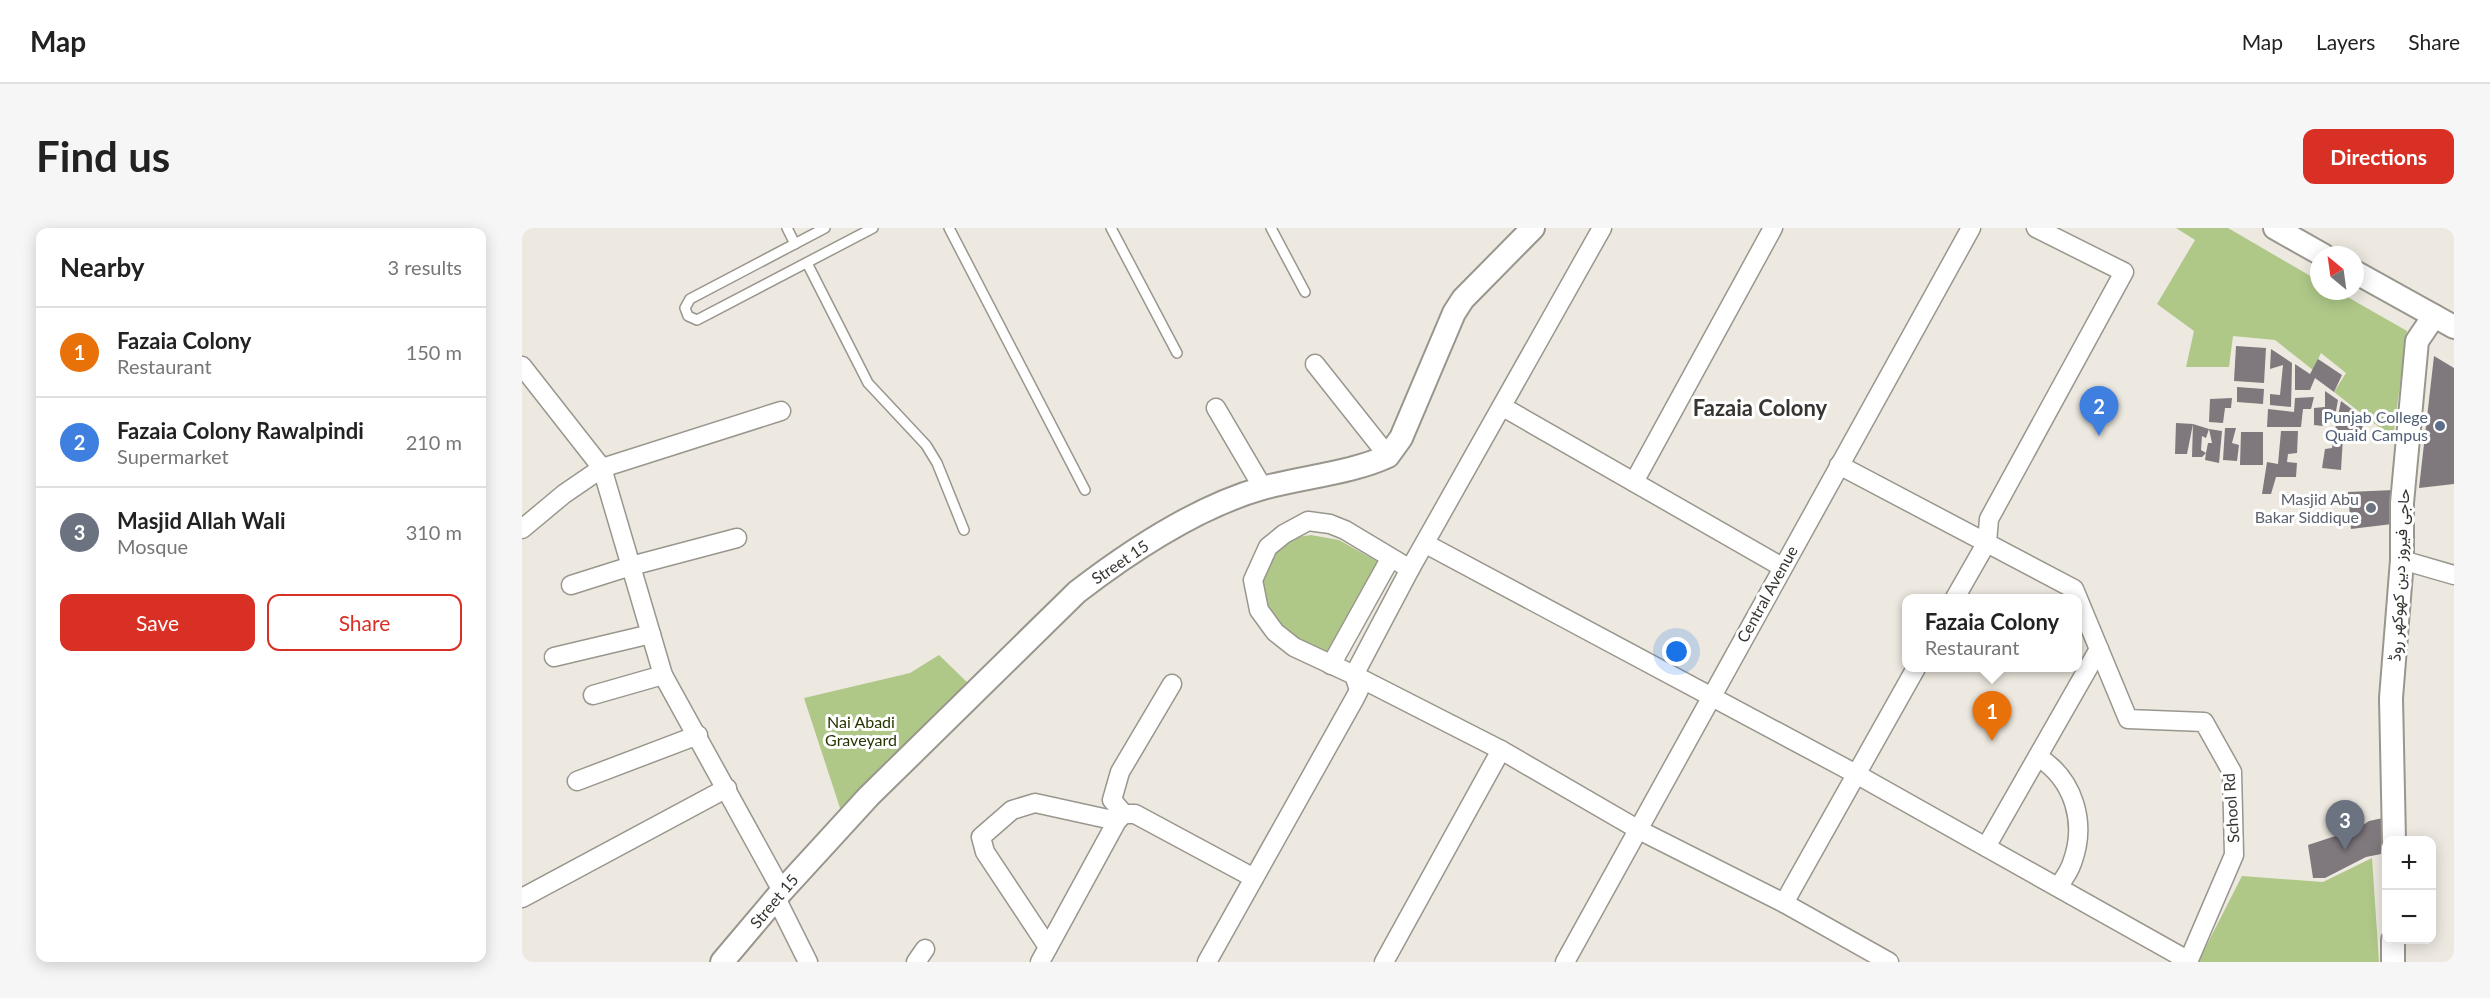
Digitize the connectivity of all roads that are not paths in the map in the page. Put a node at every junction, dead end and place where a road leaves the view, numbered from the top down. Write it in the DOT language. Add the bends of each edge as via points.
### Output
graph roads {
  1 [pos="787,228"];
  2 [pos="825,228"];
  3 [pos="873,228"];
  4 [pos="949,228"];
  5 [pos="1111,228"];
  6 [pos="1271,228"];
  7 [pos="1533,228"];
  8 [pos="1602,228"];
  9 [pos="1773,228"];
  10 [pos="1971,228"];
  11 [pos="2036,228"];
  12 [pos="2275,228"];
  13 [pos="795,244"];
  14 [pos="2310,247"];
  15 [pos="807,262"];
  16 [pos="2364,277"];
  17 [pos="1305,292"];
  18 [pos="2434,316"];
  19 [pos="2454,327"];
  20 [pos="1177,354"];
  21 [pos="1315,364"];
  22 [pos="522,366"];
  23 [pos="1503,407"];
  24 [pos="1216,408"];
  25 [pos="781,411"];
  26 [pos="1388,456"];
  27 [pos="1839,465"];
  28 [pos="602,468"];
  29 [pos="1634,482"];
  30 [pos="1263,488"];
  31 [pos="1085,490"];
  32 [pos="522,529"];
  33 [pos="964,530"];
  34 [pos="737,538"];
  35 [pos="1987,542"];
  36 [pos="1426,544"];
  37 [pos="1390,559"];
  38 [pos="2402,560"];
  39 [pos="631,566"];
  40 [pos="1782,567"];
  41 [pos="1410,569"];
  42 [pos="2454,575"];
  43 [pos="571,585"];
  44 [pos="1957,594"];
  45 [pos="2076,594"];
  46 [pos="2082,608"];
  47 [pos="651,634"];
  48 [pos="2099,649"];
  49 [pos="554,657"];
  50 [pos="1332,665"];
  51 [pos="1915,672"];
  52 [pos="663,675"];
  53 [pos="1354,675"];
  54 [pos="1172,684"];
  55 [pos="593,695"];
  56 [pos="1712,696"];
  57 [pos="698,735"];
  58 [pos="1502,750"];
  59 [pos="2038,757"];
  60 [pos="1856,774"];
  61 [pos="577,781"];
  62 [pos="727,788"];
  63 [pos="1121,818"];
  64 [pos="1639,830"];
  65 [pos="2394,836"];
  66 [pos="1986,847"];
  67 [pos="1254,878"];
  68 [pos="2058,887"];
  69 [pos="779,894"];
  70 [pos="522,898"];
  71 [pos="1784,903"];
  72 [pos="2393,944"];
  73 [pos="1044,955"];
  74 [pos="1569,961"];
  75 [pos="2188,961"];
  76 [pos="722,962"];
  77 [pos="808,962"];
  78 [pos="1207,962"];
  79 [pos="1384,962"];
  80 [pos="1889,962"];
  81 [pos="2393,962"];
  1 -- 13 [label="lane"];
  2 -- 13 [label="lane"];
  3 -- 15 [label="lane"];
  4 -- 31 [label="lane"];
  5 -- 20 [label="lane"];
  6 -- 17 [label="lane"];
  7 -- 26 [label="street" via="1454,313 1401,438"];
  8 -- 23 [label="street"];
  9 -- 29 [label="street"];
  10 -- 27 [label="street, Central Avenue"];
  11 -- 35 [label="street" via="2124,272 1989,519"];
  12 -- 14 [label="street"];
  13 -- 15 [label="lane" via="690,299 685,308 688,316 697,320"];
  15 -- 33 [label="lane" via="868,383 926,445 937,463"];
  16 -- 18 [label="street"];
  18 -- 19 [label="street"];
  18 -- 38 [label="street, حاجی فیروز دین کھوکھر روڈ" via="2417,340 2402,503"];
  21 -- 26 [label="street"];
  22 -- 28 [label="street"];
  23 -- 29 [label="street"];
  23 -- 36 [label="street"];
  24 -- 30 [label="street"];
  25 -- 28 [label="street"];
  26 -- 30 [label="street, Street 15"];
  27 -- 35 [label="street"];
  27 -- 40 [label="street, Central Avenue"];
  28 -- 32 [label="street"];
  28 -- 39 [label="street"];
  29 -- 40 [label="street"];
  30 -- 69 [label="street, Street 15" via="1214,507 1125,555 1077,592 869,796"];
  34 -- 39 [label="street"];
  35 -- 44 [label="street"];
  35 -- 45 [label="street" via="2074,589"];
  36 -- 41 [label="street"];
  36 -- 56 [label="street"];
  37 -- 41 [label="street"];
  37 -- 50 [label="street"];
  37 -- 50 [label="street" via="1345,530 1308,521 1268,547 1253,580 1259,610 1275,632 1294,647"];
  38 -- 42 [label="street"];
  38 -- 65 [label="street, حاجی فیروز دین کھوکھر روڈ" via="2391,698"];
  39 -- 43 [label="street"];
  39 -- 47 [label="street"];
  40 -- 56 [label="street, Central Avenue"];
  41 -- 53 [label="street"];
  46 -- 48 [label="street"];
  47 -- 49 [label="street"];
  47 -- 52 [label="street"];
  48 -- 59 [label="street"];
  48 -- 75 [label="street, School Rd" via="2128,719 2204,722 2232,772 2234,855"];
  50 -- 53 [label="street"];
  51 -- 60 [label="street"];
  52 -- 55 [label="street"];
  52 -- 57 [label="street"];
  53 -- 58 [label="street"];
  53 -- 67 [label="street" via="1359,690"];
  54 -- 63 [label="street" via="1120,772 1112,800"];
  56 -- 60 [label="street"];
  56 -- 64 [label="street, Central Avenue"];
  57 -- 61 [label="street"];
  57 -- 62 [label="street"];
  58 -- 64 [label="street"];
  58 -- 79 [label="street"];
  59 -- 66 [label="street"];
  59 -- 68 [label="street" via="2063,778 2078,819 2079,838 2072,864"];
  60 -- 66 [label="street"];
  60 -- 71 [label="street"];
  62 -- 69 [label="street"];
  62 -- 70 [label="street"];
  63 -- 67 [label="street" via="1135,814"];
  63 -- 73 [label="street"];
  63 -- 73 [label="street" via="1035,804 1012,810 981,837 985,852"];
  64 -- 71 [label="street"];
  64 -- 74 [label="street, Central Avenue"];
  66 -- 68 [label="street"];
  67 -- 78 [label="street"];
  68 -- 75 [label="street"];
  69 -- 76 [label="street, Street 15"];
  69 -- 77 [label="street"];
  71 -- 80 [label="street"];
  72 -- 81 [label="street"];
}
